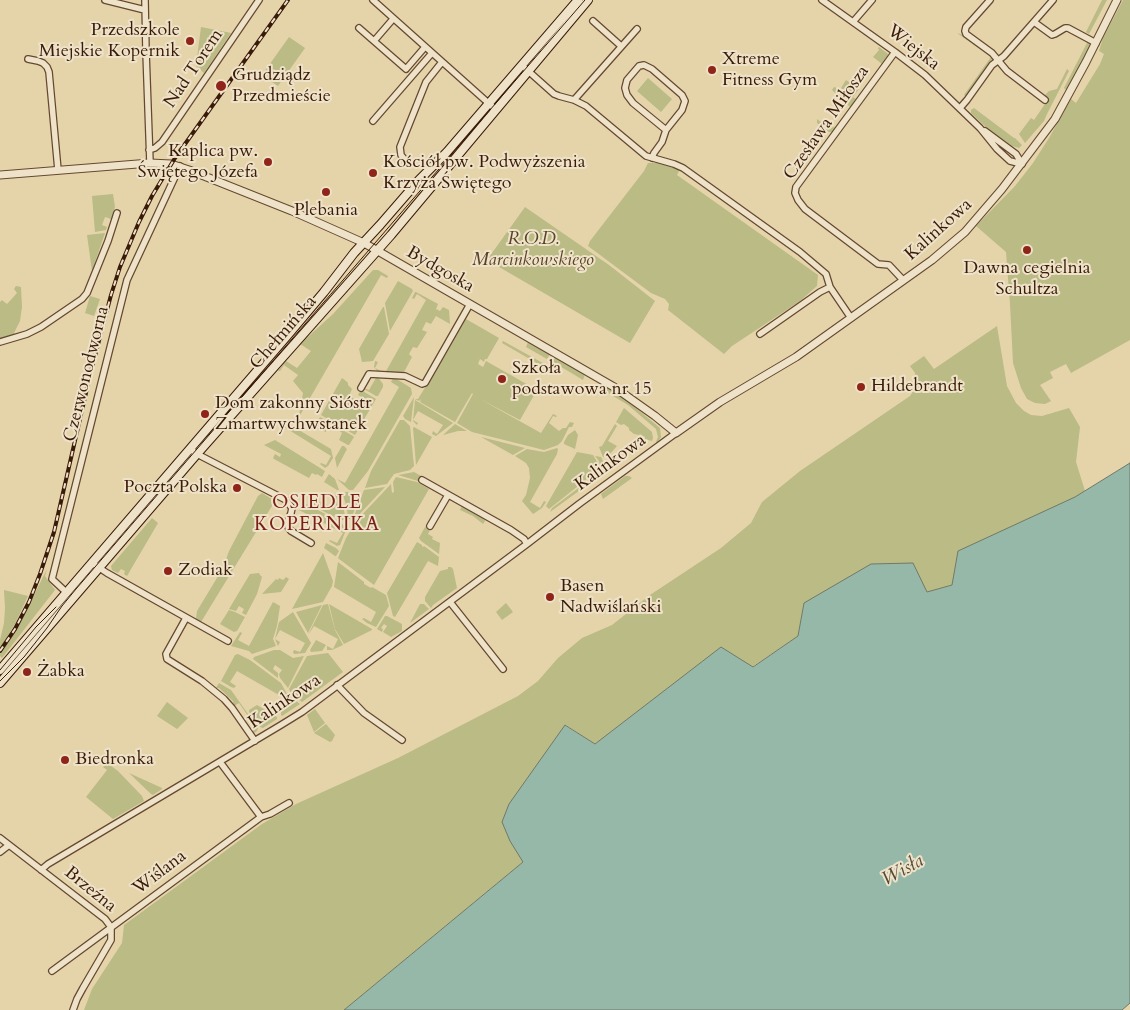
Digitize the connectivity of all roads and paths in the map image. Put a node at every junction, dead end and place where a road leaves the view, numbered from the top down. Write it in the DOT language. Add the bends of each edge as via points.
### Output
graph roads {
  1 [pos="105,0"];
  2 [pos="145,0"];
  3 [pos="259,0"];
  4 [pos="373,0"];
  5 [pos="578,0"];
  6 [pos="588,0"];
  7 [pos="822,0"];
  8 [pos="872,0"];
  9 [pos="990,0"];
  10 [pos="1053,0"];
  11 [pos="1118,0"];
  12 [pos="145,10"];
  13 [pos="393,18"];
  14 [pos="593,21"];
  15 [pos="853,22"];
  16 [pos="1034,22"];
  17 [pos="359,28"];
  18 [pos="636,29"];
  19 [pos="374,41"];
  20 [pos="1096,43"];
  21 [pos="621,46"];
  22 [pos="425,47"];
  23 [pos="895,52"];
  24 [pos="432,53"];
  25 [pos="28,59"];
  26 [pos="998,60"];
  27 [pos="442,62"];
  28 [pos="525,68"];
  29 [pos="574,100"];
  30 [pos="1045,100"];
  31 [pos="488,103"];
  32 [pos="960,108"];
  33 [pos="495,110"];
  34 [pos="373,121"];
  35 [pos="666,130"];
  36 [pos="149,150"];
  37 [pos="652,158"];
  38 [pos="406,161"];
  39 [pos="150,163"];
  40 [pos="1022,164"];
  41 [pos="180,166"];
  42 [pos="58,170"];
  43 [pos="0,175"];
  44 [pos="117,213"];
  45 [pos="364,243"];
  46 [pos="376,250"];
  47 [pos="903,280"];
  48 [pos="830,287"];
  49 [pos="470,304"];
  50 [pos="851,318"];
  51 [pos="760,334"];
  52 [pos="0,342"];
  53 [pos="361,388"];
  54 [pos="676,434"];
  55 [pos="190,449"];
  56 [pos="197,454"];
  57 [pos="422,480"];
  58 [pos="448,495"];
  59 [pos="430,526"];
  60 [pos="311,542"];
  61 [pos="527,544"];
  62 [pos="92,563"];
  63 [pos="99,568"];
  64 [pos="66,592"];
  65 [pos="450,602"];
  66 [pos="186,618"];
  67 [pos="228,641"];
  68 [pos="503,669"];
  69 [pos="0,670"];
  70 [pos="0,683"];
  71 [pos="337,685"];
  72 [pos="255,740"];
  73 [pos="402,740"];
  74 [pos="220,762"];
  75 [pos="289,803"];
  76 [pos="260,816"];
  77 [pos="0,838"];
  78 [pos="9,845"];
  79 [pos="0,852"];
  80 [pos="41,870"];
  81 [pos="111,927"];
  82 [pos="52,971"];
  83 [pos="73,1010"];
  1 -- 12 [label="street"];
  2 -- 12 [label="street"];
  3 -- 36 [label="street, Nad Torem" via="166,136"];
  4 -- 13 [label="street"];
  5 -- 28 [label="main road, Chełmińska"];
  6 -- 28 [label="main road, Chełmińska"];
  7 -- 15 [label="street, Wiejska"];
  8 -- 15 [label="street"];
  9 -- 26 [label="street" via="965,31"];
  10 -- 16 [label="street"];
  11 -- 20 [label="street, Kalinkowa"];
  12 -- 36 [label="street"];
  13 -- 19 [label="street"];
  13 -- 22 [label="street"];
  14 -- 21 [label="street"];
  15 -- 23 [label="street, Wiejska"];
  16 -- 20 [label="street" via="1052,34 1068,28"];
  16 -- 26 [label="street"];
  17 -- 19 [label="street"];
  18 -- 21 [label="street"];
  19 -- 22 [label="street" via="406,69"];
  20 -- 40 [label="street, Kalinkowa" via="1055,118"];
  21 -- 29 [label="street"];
  22 -- 24 [label="street"];
  23 -- 32 [label="street, Wiejska"];
  23 -- 47 [label="street, Czesława Miłosza" via="796,187 795,193 805,209 878,264 889,265"];
  24 -- 27 [label="street"];
  24 -- 34 [label="street"];
  25 -- 42 [label="street" via="43,63 49,72"];
  26 -- 30 [label="street" via="1007,71"];
  26 -- 32 [label="street"];
  27 -- 31 [label="street"];
  27 -- 38 [label="street" via="426,82 400,147"];
  28 -- 29 [label="street" via="554,94"];
  28 -- 31 [label="main road, Chełmińska"];
  28 -- 33 [label="main road, Chełmińska"];
  29 -- 37 [label="street"];
  31 -- 33 [label="street"];
  31 -- 45 [label="main road, Chełmińska"];
  32 -- 40 [label="street, Wiejska" via="980,128 1016,154"];
  33 -- 46 [label="main road, Chełmińska"];
  35 -- 35 [label="street" via="682,110 684,98 652,69 639,66 627,80 627,96"];
  35 -- 37 [label="street"];
  36 -- 39 [label="street"];
  37 -- 48 [label="street" via="680,166 800,252 826,274"];
  39 -- 41 [label="street, Bydgoska"];
  39 -- 42 [label="street, Bydgoska"];
  40 -- 47 [label="street, Kalinkowa" via="964,232"];
  41 -- 45 [label="street, Bydgoska"];
  41 -- 64 [label="street, Czerwonodworna" via="127,280 52,579"];
  42 -- 43 [label="street, Bydgoska"];
  44 -- 52 [label="street" via="82,299 41,327"];
  45 -- 46 [label="street, Bydgoska"];
  45 -- 55 [label="main road, Chełmińska"];
  46 -- 49 [label="street, Bydgoska"];
  46 -- 56 [label="main road, Chełmińska"];
  47 -- 50 [label="street, Kalinkowa"];
  48 -- 50 [label="street"];
  48 -- 51 [label="street"];
  49 -- 53 [label="street" via="425,383 405,376 369,374"];
  49 -- 54 [label="street, Bydgoska" via="614,387"];
  50 -- 54 [label="street, Kalinkowa"];
  54 -- 61 [label="street, Kalinkowa"];
  55 -- 56 [label="street"];
  55 -- 62 [label="main road, Chełmińska"];
  56 -- 60 [label="street" via="286,500 292,508 288,527"];
  56 -- 63 [label="main road, Chełmińska"];
  57 -- 58 [label="street"];
  58 -- 59 [label="street"];
  58 -- 61 [label="street" via="524,538"];
  61 -- 65 [label="street, Kalinkowa"];
  62 -- 63 [label="street"];
  62 -- 64 [label="main road, Chełmińska"];
  63 -- 66 [label="street"];
  63 -- 70 [label="main road, Chełmińska"];
  64 -- 69 [label="main road, Chełmińska"];
  65 -- 68 [label="street"];
  65 -- 71 [label="street, Kalinkowa"];
  66 -- 67 [label="street"];
  66 -- 72 [label="street" via="166,654 167,659 224,699"];
  71 -- 72 [label="street, Kalinkowa" via="302,712"];
  71 -- 73 [label="street" via="364,713"];
  72 -- 74 [label="street, Kalinkowa"];
  74 -- 76 [label="street"];
  74 -- 80 [label="street, Kalinkowa"];
  75 -- 76 [label="street, Wiślana"];
  76 -- 81 [label="street, Wiślana"];
  77 -- 78 [label="street, Brzeźna"];
  78 -- 79 [label="street"];
  78 -- 80 [label="street, Brzeźna"];
  80 -- 81 [label="street, Brzeźna"];
  81 -- 82 [label="street, Wiślana"];
  81 -- 83 [label="street, Brzeźna" via="111,940"];
}
